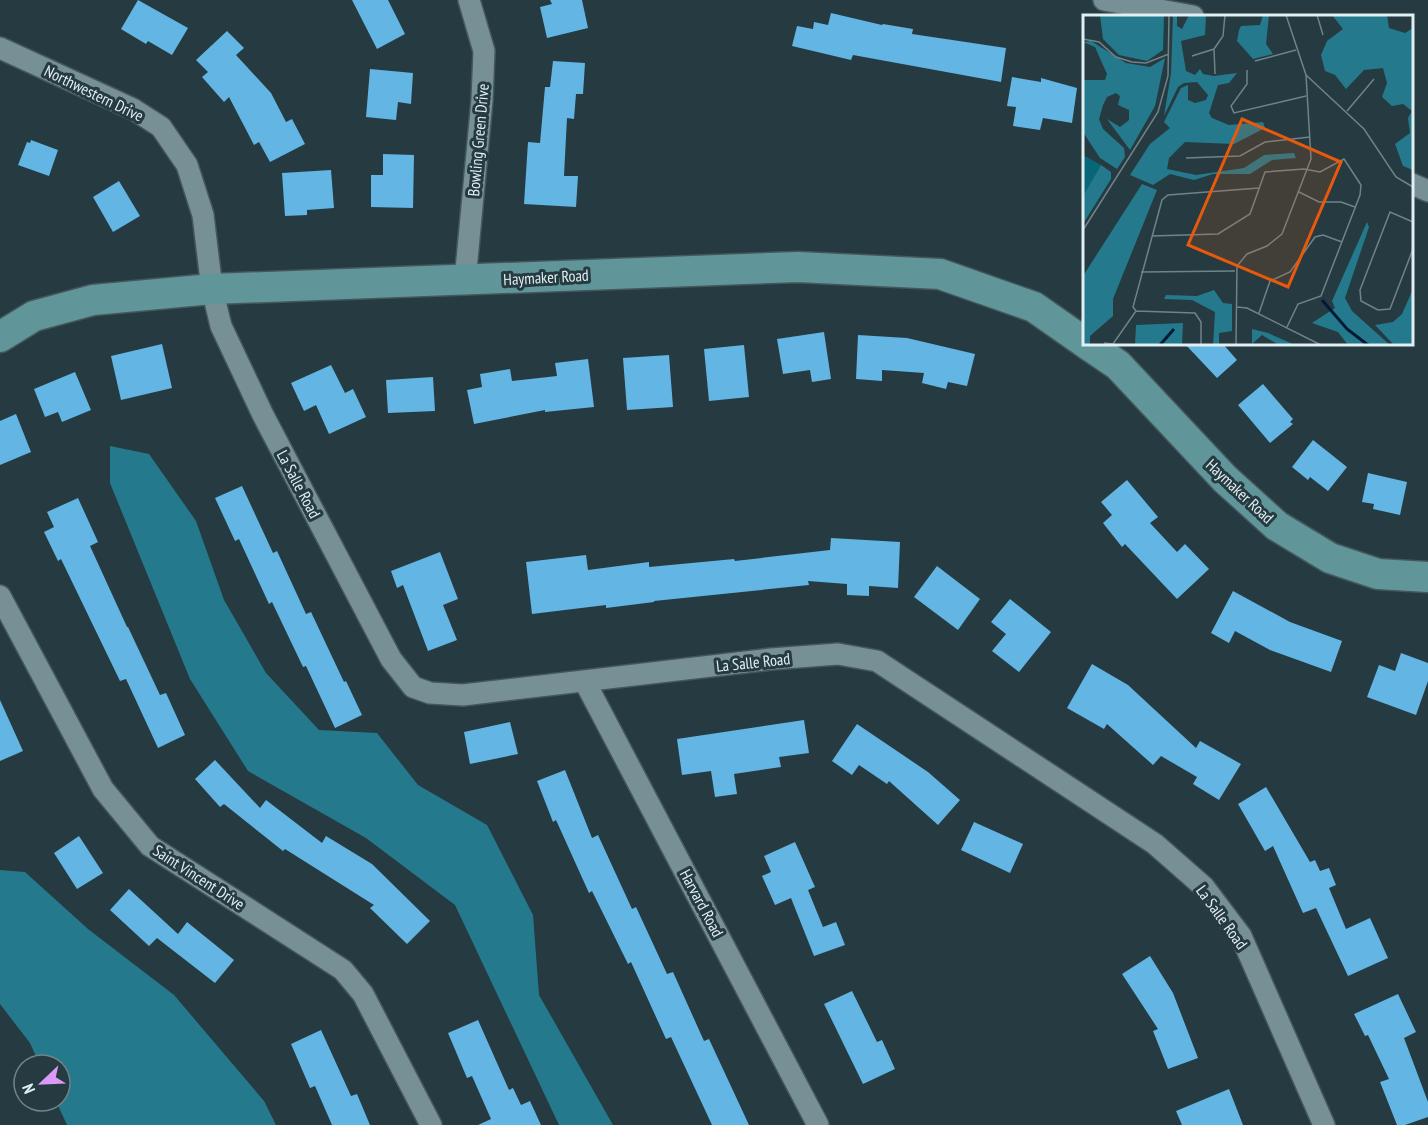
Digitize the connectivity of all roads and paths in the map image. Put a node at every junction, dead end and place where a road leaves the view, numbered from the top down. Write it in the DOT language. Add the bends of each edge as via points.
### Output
graph roads {
  1 [pos="469,0"];
  2 [pos="1104,0"];
  3 [pos="1187,15"];
  4 [pos="0,48"];
  5 [pos="1413,184"];
  6 [pos="1428,191"];
  7 [pos="465,281"];
  8 [pos="212,289"];
  9 [pos="0,337"];
  10 [pos="1083,341"];
  11 [pos="1089,345"];
  12 [pos="1428,577"];
  13 [pos="0,596"];
  14 [pos="585,682"];
  15 [pos="431,1125"];
  16 [pos="818,1125"];
  17 [pos="1324,1125"];
  1 -- 7 [label="street, Bowling Green Drive" via="484,51"];
  2 -- 3 [label="street"];
  4 -- 8 [label="street, Northwestern Drive" via="133,109 161,127 187,165 203,215"];
  5 -- 6 [label="street"];
  7 -- 8 [label="main road, Haymaker Road"];
  7 -- 10 [label="main road, Haymaker Road" via="798,267 940,274 1034,307"];
  8 -- 9 [label="main road, Haymaker Road" via="93,300 34,316"];
  8 -- 14 [label="street, La Salle Road" via="221,326 263,415 391,659 413,687 430,693 463,695"];
  11 -- 12 [label="main road, Haymaker Road" via="1118,365 1225,479 1277,526 1330,558 1378,574"];
  13 -- 15 [label="street, Saint Vincent Drive" via="103,789 120,810 150,846 343,970 363,994"];
  14 -- 16 [label="street, Harvard Road"];
  14 -- 17 [label="street, La Salle Road" via="838,654 877,661 1155,844 1204,887 1241,936"];
}
